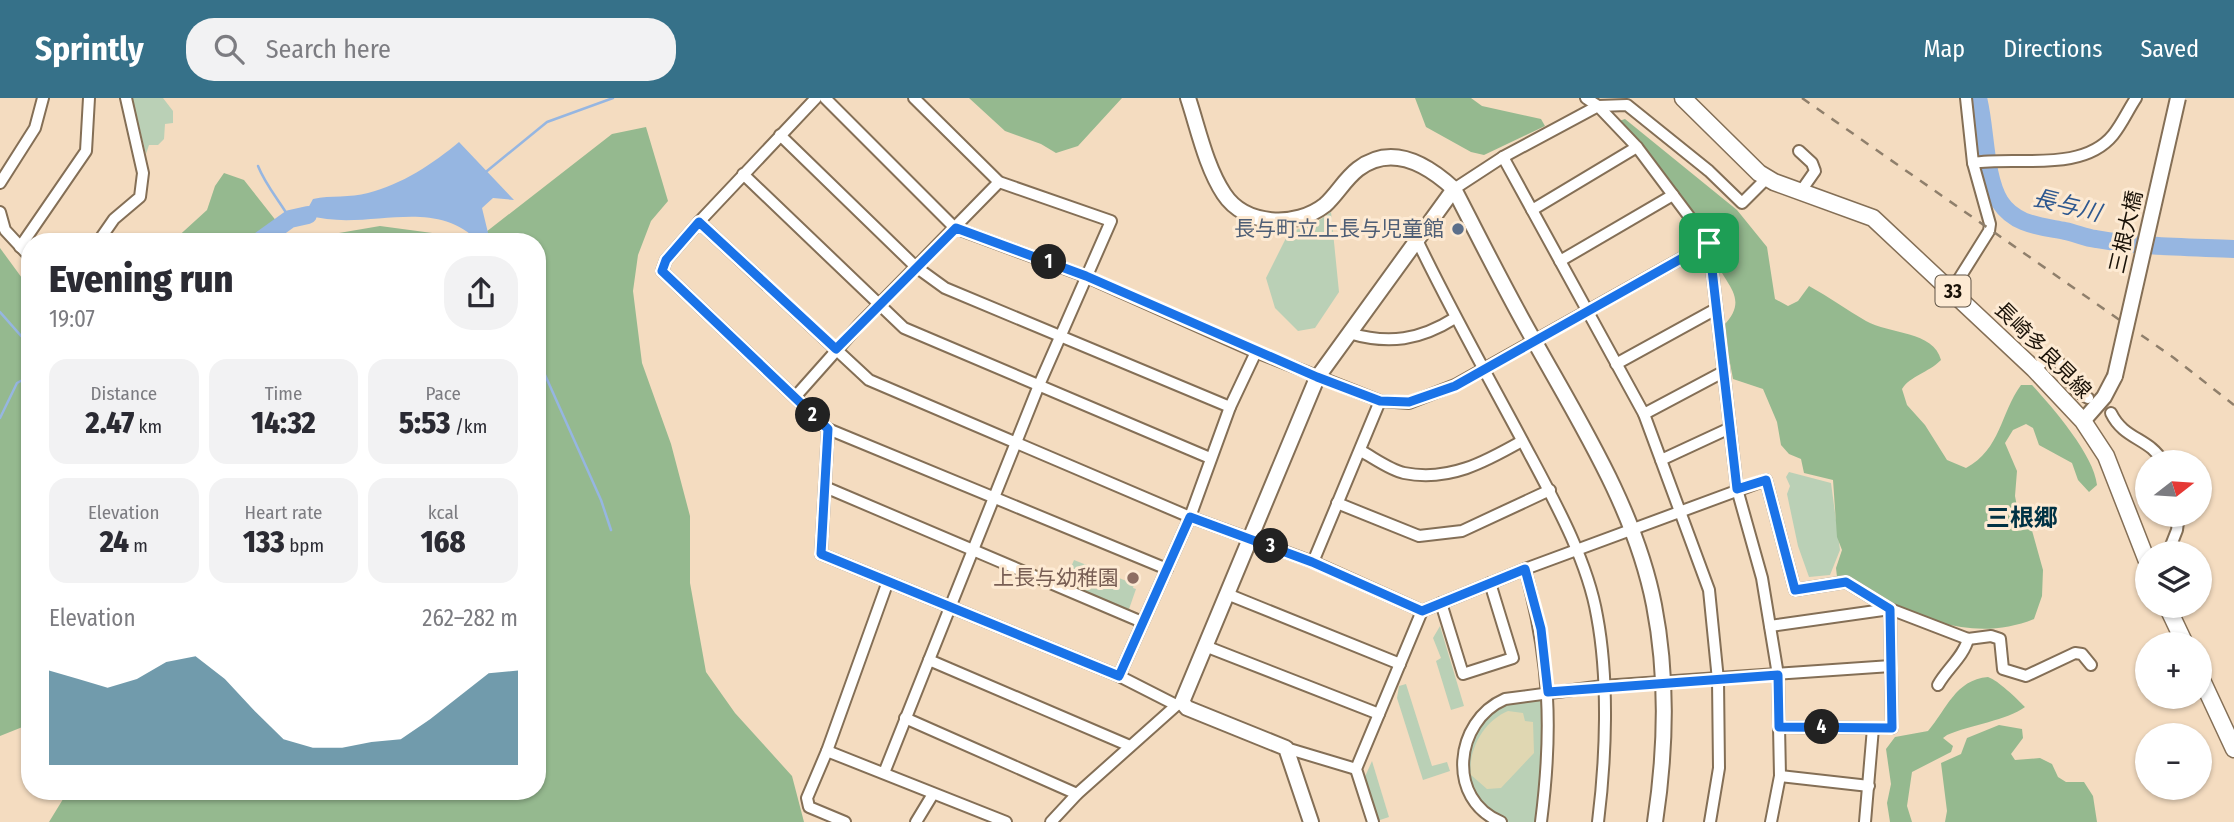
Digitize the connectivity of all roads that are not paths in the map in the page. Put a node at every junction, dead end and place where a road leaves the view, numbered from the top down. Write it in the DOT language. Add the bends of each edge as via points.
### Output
graph roads {
  1 [pos="43,98"];
  2 [pos="89,98"];
  3 [pos="126,98"];
  4 [pos="816,98"];
  5 [pos="825,98"];
  6 [pos="914,98"];
  7 [pos="1188,98"];
  8 [pos="1586,98"];
  9 [pos="1683,98"];
  10 [pos="1965,98"];
  11 [pos="2136,98"];
  12 [pos="2178,98"];
  13 [pos="1598,106"];
  14 [pos="780,135"];
  15 [pos="1637,147"];
  16 [pos="1799,151"];
  17 [pos="1503,157"];
  18 [pos="1976,162"];
  19 [pos="743,174"];
  20 [pos="1767,178"];
  21 [pos="999,182"];
  22 [pos="0,183"];
  23 [pos="1454,189"];
  24 [pos="1801,191"];
  25 [pos="1673,195"];
  26 [pos="1532,210"];
  27 [pos="0,212"];
  28 [pos="699,222"];
  29 [pos="956,228"];
  30 [pos="30,233"];
  31 [pos="104,233"];
  32 [pos="1416,238"];
  33 [pos="1709,243"];
  34 [pos="20,247"];
  35 [pos="1560,261"];
  36 [pos="916,267"];
  37 [pos="1086,276"];
  38 [pos="1952,290"];
  39 [pos="878,307"];
  40 [pos="1716,309"];
  41 [pos="1587,311"];
  42 [pos="1455,318"];
  43 [pos="1349,333"];
  44 [pos="1062,338"];
  45 [pos="1533,339"];
  46 [pos="836,349"];
  47 [pos="1256,352"];
  48 [pos="1616,364"];
  49 [pos="1485,367"];
  50 [pos="2034,369"];
  51 [pos="1723,372"];
  52 [pos="1317,377"];
  53 [pos="1039,385"];
  54 [pos="795,397"];
  55 [pos="2088,398"];
  56 [pos="1380,401"];
  57 [pos="1230,407"];
  58 [pos="2111,413"];
  59 [pos="1644,414"];
  60 [pos="2083,421"];
  61 [pos="1730,428"];
  62 [pos="828,429"];
  63 [pos="1522,441"];
  64 [pos="1017,443"];
  65 [pos="2153,450"];
  66 [pos="1361,451"];
  67 [pos="1210,458"];
  68 [pos="1661,460"];
  69 [pos="825,487"];
  70 [pos="1737,489"];
  71 [pos="1550,490"];
  72 [pos="995,497"];
  73 [pos="1337,503"];
  74 [pos="1681,513"];
  75 [pos="1190,517"];
  76 [pos="1631,529"];
  77 [pos="1250,538"];
  78 [pos="2139,541"];
  79 [pos="975,549"];
  80 [pos="1576,550"];
  81 [pos="1312,562"];
  82 [pos="1167,569"];
  83 [pos="1525,569"];
  84 [pos="1490,583"];
  85 [pos="887,584"];
  86 [pos="1227,594"];
  87 [pos="1441,603"];
  88 [pos="951,608"];
  89 [pos="1890,609"];
  90 [pos="1422,611"];
  91 [pos="1142,622"];
  92 [pos="1770,626"];
  93 [pos="1968,639"];
  94 [pos="1205,646"];
  95 [pos="929,660"];
  96 [pos="1400,664"];
  97 [pos="2091,665"];
  98 [pos="1891,666"];
  99 [pos="1778,675"];
  100 [pos="1119,676"];
  101 [pos="1718,680"];
  102 [pos="1662,682"];
  103 [pos="1938,685"];
  104 [pos="1602,686"];
  105 [pos="1548,692"];
  106 [pos="2212,702"];
  107 [pos="1179,704"];
  108 [pos="1379,714"];
  109 [pos="905,718"];
  110 [pos="1779,727"];
  111 [pos="1873,729"];
  112 [pos="1130,746"];
  113 [pos="1286,748"];
  114 [pos="2234,749"];
  115 [pos="827,751"];
  116 [pos="1356,769"];
  117 [pos="884,773"];
  118 [pos="1780,776"];
  119 [pos="1869,786"];
  120 [pos="933,794"];
  121 [pos="1077,794"];
  122 [pos="845,822"];
  123 [pos="916,822"];
  124 [pos="1006,822"];
  125 [pos="1051,822"];
  126 [pos="1311,822"];
  127 [pos="1373,822"];
  128 [pos="1501,822"];
  129 [pos="1541,822"];
  130 [pos="1598,822"];
  131 [pos="1655,822"];
  132 [pos="1710,822"];
  133 [pos="1771,822"];
  134 [pos="1865,822"];
  1 -- 22 [label="street" via="35,128"];
  2 -- 30 [label="street" via="86,151"];
  3 -- 31 [label="street" via="143,173 140,197"];
  4 -- 14 [label="street"];
  5 -- 29 [label="street"];
  6 -- 21 [label="street"];
  7 -- 23 [label="street" via="1225,196 1263,220 1309,215 1360,167 1381,160 1420,162"];
  8 -- 13 [label="street"];
  9 -- 20 [label="main road, 長崎多良見線 / 33"];
  10 -- 18 [label="street"];
  11 -- 18 [label="street" via="2113,135 2077,157"];
  12 -- 60 [label="street, 三根大橋, bridge" via="2115,376"];
  13 -- 15 [label="street"];
  13 -- 17 [label="street"];
  13 -- 20 [label="street" via="1627,105 1742,203"];
  14 -- 19 [label="street"];
  14 -- 36 [label="street"];
  15 -- 25 [label="street"];
  15 -- 26 [label="street"];
  16 -- 24 [label="street" via="1815,170"];
  17 -- 23 [label="street"];
  17 -- 26 [label="street"];
  18 -- 38 [label="street" via="1989,231"];
  19 -- 28 [label="street"];
  19 -- 39 [label="street"];
  20 -- 24 [label="main road, 長崎多良見線 / 33"];
  21 -- 29 [label="street"];
  21 -- 37 [label="street" via="1111,221"];
  23 -- 32 [label="street"];
  23 -- 45 [label="street"];
  24 -- 38 [label="main road, 長崎多良見線 / 33" via="1873,218"];
  25 -- 33 [label="street"];
  25 -- 35 [label="street"];
  26 -- 35 [label="street"];
  27 -- 34 [label="street" via="5,230"];
  28 -- 46 [label="street"];
  28 -- 54 [label="street" via="662,271"];
  29 -- 36 [label="street"];
  29 -- 37 [label="street"];
  32 -- 42 [label="street"];
  32 -- 43 [label="street"];
  33 -- 40 [label="street"];
  33 -- 41 [label="street"];
  35 -- 41 [label="street"];
  36 -- 39 [label="street"];
  36 -- 44 [label="street" via="945,288"];
  37 -- 44 [label="street"];
  37 -- 47 [label="street"];
  38 -- 50 [label="main road, 長崎多良見線 / 33"];
  39 -- 46 [label="street"];
  39 -- 53 [label="street" via="904,328"];
  40 -- 48 [label="street"];
  40 -- 51 [label="street"];
  41 -- 45 [label="street"];
  41 -- 48 [label="street"];
  42 -- 43 [label="street" via="1431,333 1393,340"];
  42 -- 49 [label="street"];
  43 -- 52 [label="street"];
  44 -- 53 [label="street"];
  44 -- 57 [label="street"];
  45 -- 49 [label="street"];
  45 -- 76 [label="street" via="1592,444"];
  46 -- 54 [label="street"];
  46 -- 64 [label="street" via="869,380"];
  47 -- 52 [label="street"];
  47 -- 57 [label="street"];
  48 -- 59 [label="street"];
  49 -- 56 [label="street" via="1436,394 1409,402"];
  49 -- 63 [label="street"];
  50 -- 55 [label="street" via="2047,359 2057,359 2067,380"];
  50 -- 60 [label="main road, 長崎多良見線 / 33"];
  51 -- 59 [label="street"];
  51 -- 61 [label="street"];
  52 -- 56 [label="street"];
  52 -- 77 [label="street"];
  53 -- 64 [label="street"];
  53 -- 67 [label="street"];
  54 -- 62 [label="street"];
  56 -- 66 [label="street"];
  57 -- 67 [label="street"];
  58 -- 65 [label="street" via="2118,427"];
  59 -- 68 [label="street"];
  60 -- 78 [label="main road, 長崎多良見線 / 33" via="2106,456"];
  61 -- 68 [label="street"];
  61 -- 70 [label="street"];
  62 -- 69 [label="street"];
  62 -- 72 [label="street"];
  63 -- 66 [label="street" via="1480,464 1447,475 1403,473"];
  63 -- 71 [label="street"];
  64 -- 72 [label="street"];
  64 -- 75 [label="street"];
  66 -- 73 [label="street"];
  67 -- 75 [label="street"];
  68 -- 74 [label="street"];
  69 -- 79 [label="street"];
  69 -- 85 [label="street" via="821,554"];
  70 -- 74 [label="street"];
  70 -- 89 [label="street" via="1766,480 1795,590 1846,582"];
  70 -- 92 [label="street"];
  71 -- 73 [label="street" via="1462,531 1419,536"];
  71 -- 80 [label="street"];
  72 -- 79 [label="street"];
  72 -- 82 [label="street"];
  73 -- 81 [label="street"];
  74 -- 76 [label="street"];
  74 -- 101 [label="street" via="1709,590"];
  75 -- 77 [label="street"];
  75 -- 82 [label="street"];
  76 -- 80 [label="street"];
  76 -- 102 [label="street" via="1654,605"];
  77 -- 81 [label="street"];
  77 -- 86 [label="street"];
  79 -- 88 [label="street"];
  79 -- 91 [label="street"];
  80 -- 83 [label="street"];
  80 -- 104 [label="street" via="1597,615"];
  81 -- 90 [label="street"];
  82 -- 91 [label="street"];
  83 -- 84 [label="street"];
  83 -- 105 [label="street" via="1541,629"];
  84 -- 87 [label="street"];
  84 -- 87 [label="street" via="1513,658 1463,674"];
  85 -- 88 [label="street"];
  85 -- 115 [label="street"];
  86 -- 94 [label="street"];
  86 -- 96 [label="street"];
  87 -- 90 [label="street"];
  88 -- 95 [label="street"];
  88 -- 100 [label="street"];
  89 -- 92 [label="street"];
  89 -- 93 [label="street"];
  89 -- 98 [label="street"];
  90 -- 96 [label="street"];
  91 -- 100 [label="street"];
  92 -- 99 [label="street"];
  93 -- 97 [label="street" via="2000,639 2003,669 2026,676 2075,653"];
  93 -- 103 [label="street"];
  94 -- 107 [label="street"];
  94 -- 108 [label="street"];
  95 -- 109 [label="street"];
  95 -- 112 [label="street"];
  96 -- 108 [label="street"];
  98 -- 99 [label="street"];
  98 -- 111 [label="street" via="1892,728"];
  99 -- 101 [label="street"];
  99 -- 110 [label="street"];
  100 -- 107 [label="street"];
  101 -- 102 [label="street"];
  101 -- 132 [label="street" via="1719,768"];
  102 -- 104 [label="street"];
  102 -- 131 [label="street" via="1664,768"];
  104 -- 105 [label="street"];
  104 -- 130 [label="street" via="1605,765"];
  105 -- 128 [label="street" via="1491,705 1467,735 1463,768 1468,790 1482,810"];
  105 -- 129 [label="street" via="1549,758"];
  106 -- 114 [label="main road"];
  107 -- 112 [label="street"];
  107 -- 113 [label="street"];
  108 -- 116 [label="street"];
  109 -- 117 [label="street"];
  109 -- 121 [label="street"];
  110 -- 111 [label="street"];
  110 -- 118 [label="street"];
  111 -- 119 [label="street"];
  112 -- 121 [label="street"];
  113 -- 116 [label="street"];
  113 -- 126 [label="street"];
  115 -- 117 [label="street"];
  115 -- 122 [label="street" via="807,798 809,807"];
  116 -- 127 [label="street"];
  117 -- 120 [label="street"];
  118 -- 119 [label="street"];
  118 -- 133 [label="street"];
  119 -- 134 [label="street"];
  120 -- 123 [label="street"];
  120 -- 124 [label="street"];
  121 -- 125 [label="street"];
}
